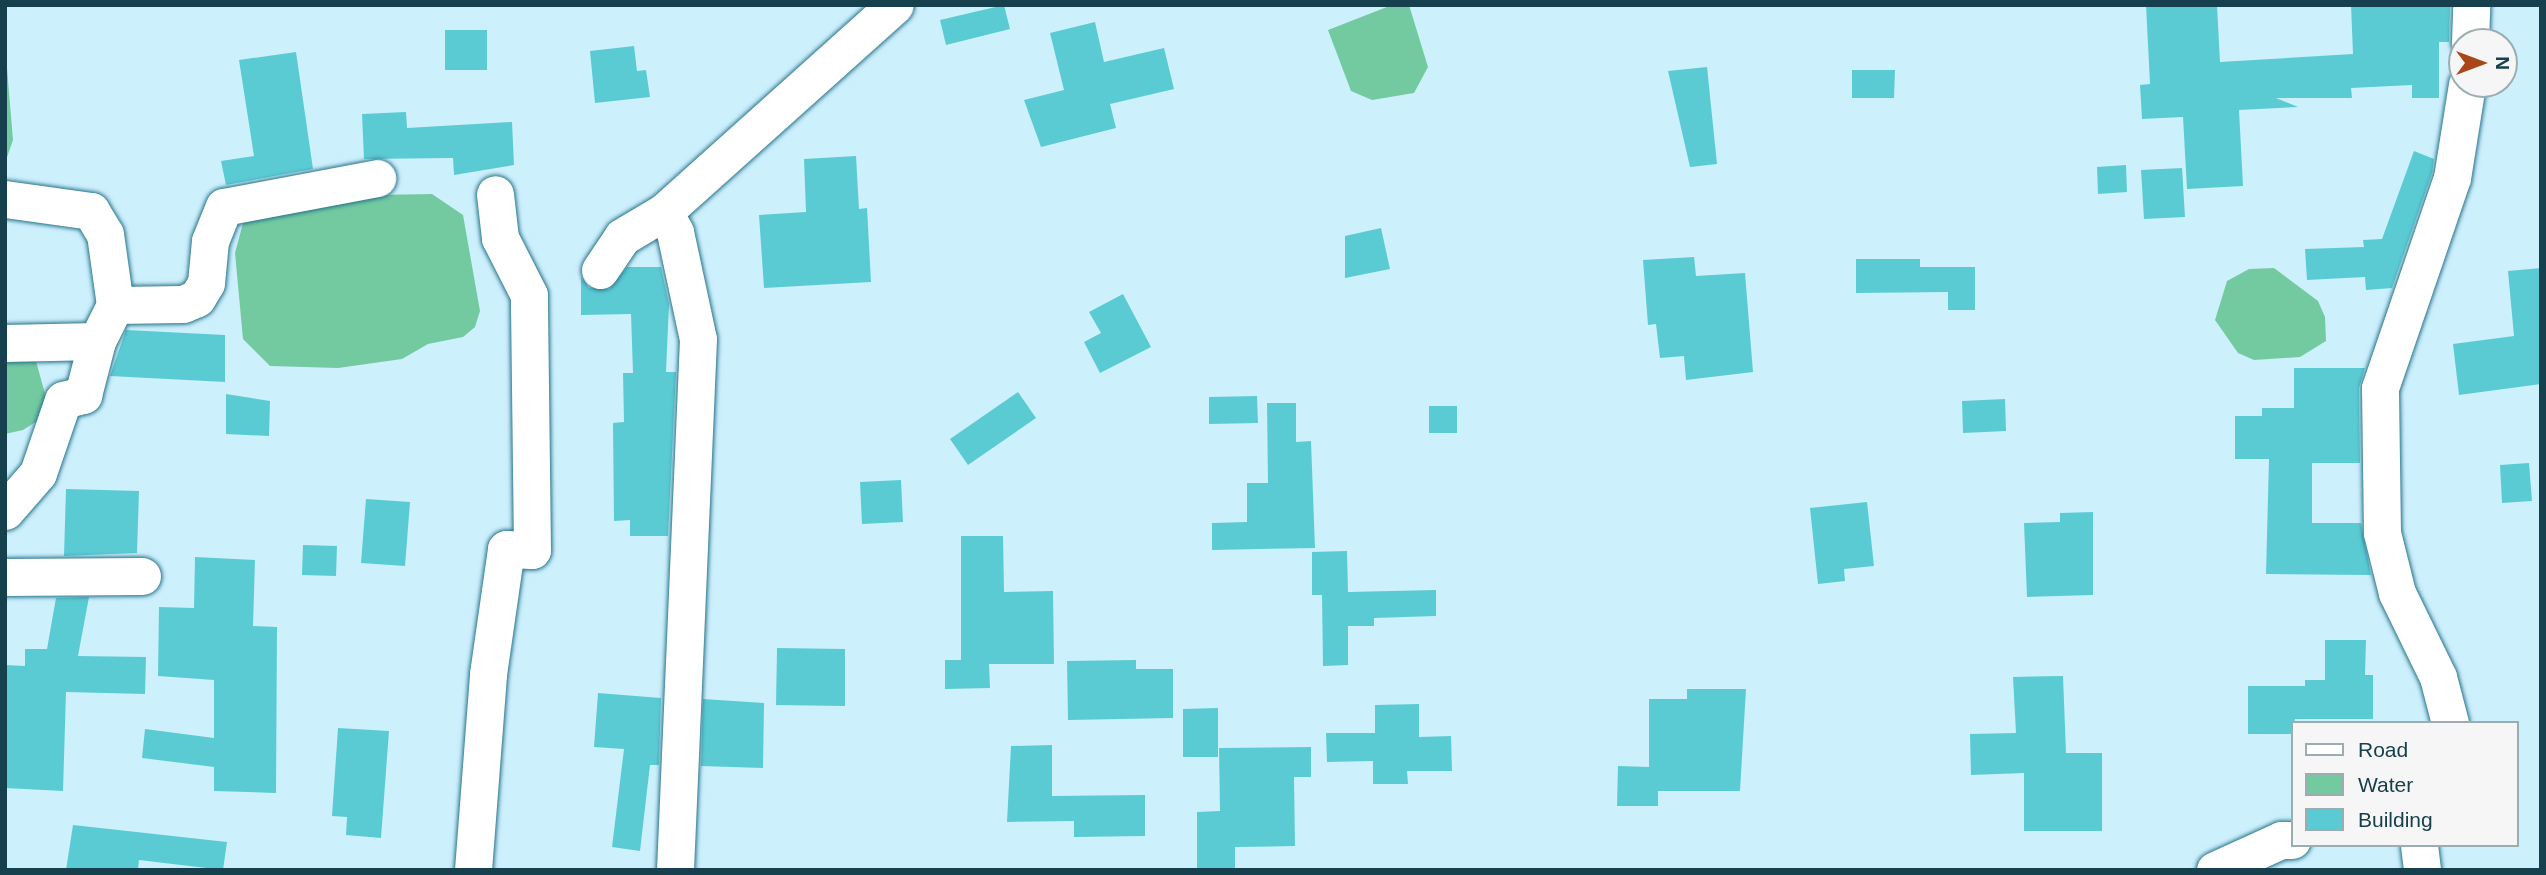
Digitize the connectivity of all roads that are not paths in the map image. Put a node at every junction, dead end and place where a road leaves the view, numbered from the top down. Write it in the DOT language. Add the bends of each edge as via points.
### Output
graph roads {
  1 [pos="895,5"];
  2 [pos="2471,5"];
  3 [pos="2470,28"];
  4 [pos="2465,98"];
  5 [pos="377,178"];
  6 [pos="495,194"];
  7 [pos="5,199"];
  8 [pos="664,212"];
  9 [pos="600,270"];
  10 [pos="115,305"];
  11 [pos="97,341"];
  12 [pos="5,343"];
  13 [pos="5,511"];
  14 [pos="142,576"];
  15 [pos="5,577"];
  16 [pos="2449,721"];
  17 [pos="2290,840"];
  18 [pos="2419,847"];
  19 [pos="473,870"];
  20 [pos="675,870"];
  21 [pos="2216,870"];
  22 [pos="2422,870"];
  1 -- 8 [label="street"];
  2 -- 3 [label="street"];
  4 -- 16 [label="street" via="2452,178 2381,388 2382,533 2397,593 2438,677"];
  5 -- 10 [label="street" via="224,207 211,241 206,283 197,298 183,304"];
  6 -- 19 [label="street" via="500,238 529,295 533,550 506,549 488,674"];
  7 -- 10 [label="street" via="91,211 105,234"];
  8 -- 9 [label="street" via="622,237"];
  8 -- 20 [label="street" via="675,232 698,339"];
  10 -- 11 [label="street"];
  11 -- 12 [label="street"];
  11 -- 13 [label="street" via="83,395 63,400 38,473"];
  14 -- 15 [label="street"];
  17 -- 21 [label="street" via="2281,839"];
  18 -- 22 [label="street"];
}
